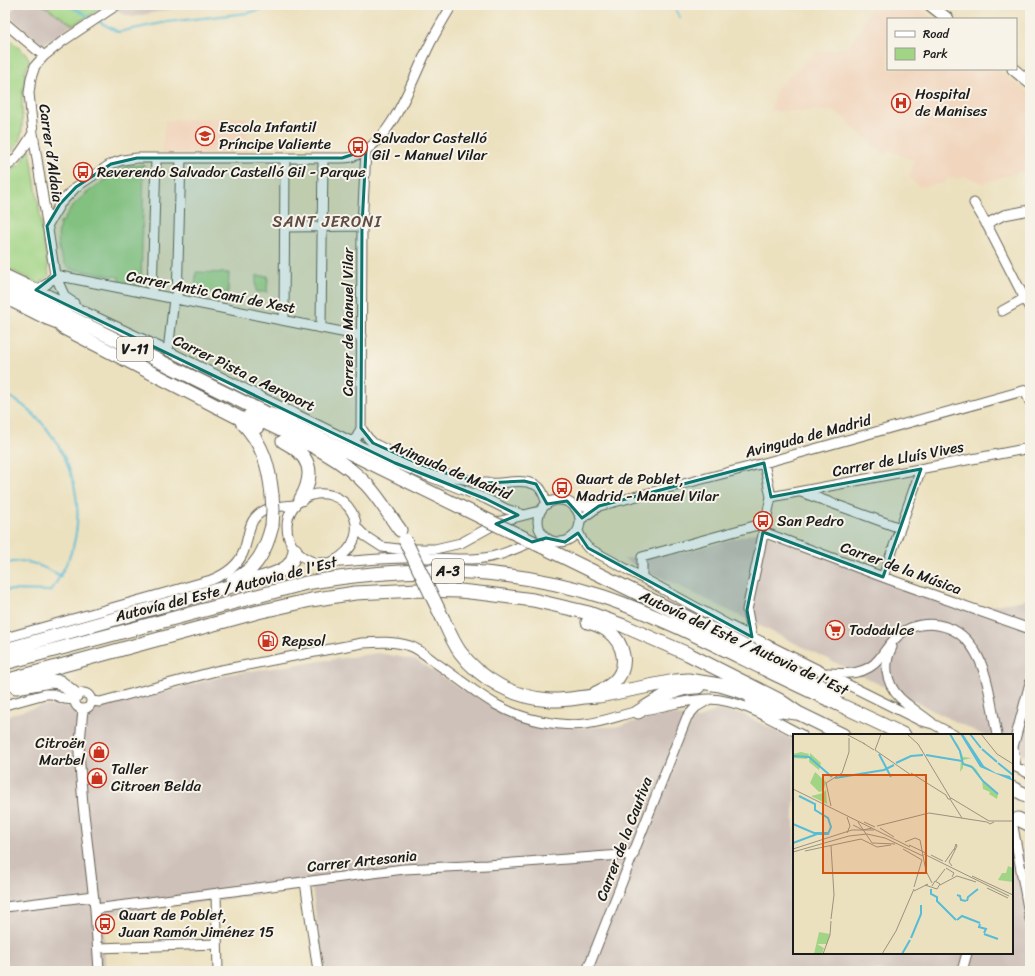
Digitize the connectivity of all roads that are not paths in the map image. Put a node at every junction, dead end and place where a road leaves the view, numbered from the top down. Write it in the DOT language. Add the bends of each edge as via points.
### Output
graph roads {
  1 [pos="117,5"];
  2 [pos="452,5"];
  3 [pos="930,5"];
  4 [pos="947,18"];
  5 [pos="5,23"];
  6 [pos="44,56"];
  7 [pos="1014,70"];
  8 [pos="1030,82"];
  9 [pos="34,133"];
  10 [pos="366,150"];
  11 [pos="156,158"];
  12 [pos="181,158"];
  13 [pos="286,158"];
  14 [pos="323,158"];
  15 [pos="5,167"];
  16 [pos="974,204"];
  17 [pos="1030,210"];
  18 [pos="986,224"];
  19 [pos="47,226"];
  20 [pos="322,226"];
  21 [pos="362,226"];
  22 [pos="285,227"];
  23 [pos="5,274"];
  24 [pos="54,275"];
  25 [pos="5,285"];
  26 [pos="36,290"];
  27 [pos="152,294"];
  28 [pos="5,297"];
  29 [pos="1027,297"];
  30 [pos="175,299"];
  31 [pos="1030,309"];
  32 [pos="1002,311"];
  33 [pos="87,312"];
  34 [pos="284,320"];
  35 [pos="321,328"];
  36 [pos="362,336"];
  37 [pos="168,351"];
  38 [pos="1027,390"];
  39 [pos="1030,402"];
  40 [pos="265,413"];
  41 [pos="243,416"];
  42 [pos="361,428"];
  43 [pos="352,442"];
  44 [pos="1030,448"];
  45 [pos="764,462"];
  46 [pos="920,469"];
  47 [pos="800,491"];
  48 [pos="770,497"];
  49 [pos="298,502"];
  50 [pos="547,504"];
  51 [pos="574,506"];
  52 [pos="599,506"];
  53 [pos="266,510"];
  54 [pos="540,511"];
  55 [pos="524,515"];
  56 [pos="580,520"];
  57 [pos="287,523"];
  58 [pos="356,528"];
  59 [pos="764,528"];
  60 [pos="900,528"];
  61 [pos="578,531"];
  62 [pos="402,535"];
  63 [pos="543,542"];
  64 [pos="295,550"];
  65 [pos="332,562"];
  66 [pos="883,577"];
  67 [pos="642,578"];
  68 [pos="165,604"];
  69 [pos="568,609"];
  70 [pos="1030,629"];
  71 [pos="752,637"];
  72 [pos="896,637"];
  73 [pos="5,638"];
  74 [pos="5,650"];
  75 [pos="5,662"];
  76 [pos="825,673"];
  77 [pos="5,681"];
  78 [pos="1030,683"];
  79 [pos="5,690"];
  80 [pos="588,696"];
  81 [pos="75,698"];
  82 [pos="711,699"];
  83 [pos="91,701"];
  84 [pos="5,705"];
  85 [pos="666,705"];
  86 [pos="83,709"];
  87 [pos="780,711"];
  88 [pos="638,712"];
  89 [pos="798,713"];
  90 [pos="687,717"];
  91 [pos="873,719"];
  92 [pos="933,724"];
  93 [pos="996,731"];
  94 [pos="800,734"];
  95 [pos="841,734"];
  96 [pos="902,734"];
  97 [pos="952,734"];
  98 [pos="1013,748"];
  99 [pos="1014,766"];
  100 [pos="1030,774"];
  101 [pos="1013,788"];
  102 [pos="1030,797"];
  103 [pos="1015,820"];
  104 [pos="1030,825"];
  105 [pos="634,854"];
  106 [pos="305,882"];
  107 [pos="216,894"];
  108 [pos="93,896"];
  109 [pos="5,907"];
  110 [pos="95,909"];
  111 [pos="1030,919"];
  112 [pos="216,944"];
  113 [pos="98,948"];
  114 [pos="967,954"];
  115 [pos="99,971"];
  116 [pos="218,971"];
  117 [pos="318,971"];
  118 [pos="587,971"];
  119 [pos="962,971"];
  1 -- 6 [label="street, Carrer d’Aldaia"];
  2 -- 10 [label="street" via="429,45 392,123"];
  3 -- 4 [label="main road"];
  5 -- 6 [label="street"];
  6 -- 9 [label="street, Carrer d’Aldaia" via="35,66 29,93"];
  7 -- 8 [label="main road"];
  9 -- 15 [label="street" via="10,166"];
  9 -- 19 [label="street, Carrer d’Aldaia"];
  10 -- 14 [label="street" via="354,156"];
  10 -- 21 [label="street, Carrer de Manuel Vilar"];
  11 -- 12 [label="street"];
  11 -- 19 [label="street" via="123,160 111,164 76,187 60,204"];
  11 -- 27 [label="street"];
  12 -- 13 [label="street"];
  12 -- 30 [label="street"];
  13 -- 14 [label="street"];
  13 -- 22 [label="street"];
  14 -- 20 [label="street"];
  16 -- 18 [label="street"];
  17 -- 18 [label="street" via="1004,215"];
  18 -- 29 [label="street"];
  19 -- 24 [label="street, Carrer d’Aldaia"];
  20 -- 21 [label="street"];
  20 -- 22 [label="street"];
  20 -- 35 [label="street"];
  21 -- 36 [label="street, Carrer de Manuel Vilar"];
  22 -- 34 [label="street"];
  23 -- 26 [label="street, Carrer Pista a Aeroport"];
  24 -- 26 [label="street" via="47,284"];
  24 -- 27 [label="street, Carrer Antic Camí de Xest"];
  24 -- 33 [label="street, Carrer d’Aldaia" via="65,297"];
  25 -- 40 [label="highway, V-11"];
  26 -- 33 [label="street, Carrer Pista a Aeroport"];
  27 -- 30 [label="street, Carrer Antic Camí de Xest"];
  28 -- 41 [label="highway, V-11" via="63,323"];
  29 -- 31 [label="street"];
  29 -- 32 [label="street"];
  30 -- 34 [label="street, Carrer Antic Camí de Xest"];
  30 -- 37 [label="street"];
  33 -- 37 [label="street, Carrer Pista a Aeroport"];
  34 -- 35 [label="street, Carrer Antic Camí de Xest"];
  35 -- 36 [label="street, Carrer Antic Camí de Xest"];
  36 -- 42 [label="street, Carrer de Manuel Vilar"];
  37 -- 43 [label="street, Carrer Pista a Aeroport"];
  38 -- 39 [label="street"];
  38 -- 45 [label="street, Avinguda de Madrid"];
  40 -- 62 [label="highway" via="335,451 361,470 385,499"];
  40 -- 63 [label="highway, bridge" via="483,518"];
  41 -- 49 [label="highway" via="301,452 308,465 309,474 308,484"];
  41 -- 62 [label="highway" via="333,457 368,486"];
  41 -- 68 [label="highway, bridge" via="266,459 272,495 272,526 264,552 240,577"];
  42 -- 43 [label="street" via="357,438"];
  42 -- 50 [label="street, Avinguda de Madrid" via="373,443 444,473 486,483 524,481 536,484"];
  43 -- 55 [label="street, Avinguda de Madrid" via="395,463"];
  44 -- 46 [label="street, Carrer de Lluís Vives"];
  45 -- 48 [label="street"];
  45 -- 52 [label="street, Avinguda de Madrid"];
  46 -- 47 [label="street, Carrer de Lluís Vives"];
  46 -- 60 [label="street"];
  47 -- 48 [label="street, Carrer de Lluís Vives"];
  47 -- 60 [label="street"];
  48 -- 59 [label="street"];
  49 -- 53 [label="street"];
  49 -- 57 [label="street" via="289,514"];
  49 -- 58 [label="street" via="315,494 337,498 344,502 353,514"];
  50 -- 51 [label="street" via="561,500"];
  50 -- 54 [label="street"];
  51 -- 52 [label="street, Avinguda de Madrid"];
  51 -- 56 [label="street"];
  52 -- 56 [label="street, Avinguda de Madrid"];
  53 -- 57 [label="street"];
  53 -- 73 [label="street" via="256,516 248,529 243,554 232,569 221,576"];
  54 -- 55 [label="street, Avinguda de Madrid"];
  54 -- 63 [label="street" via="539,524"];
  55 -- 58 [label="street" via="501,521 461,543 435,549 382,547"];
  56 -- 61 [label="street"];
  57 -- 64 [label="street" via="288,537"];
  58 -- 65 [label="street" via="352,546"];
  59 -- 66 [label="street, Carrer de la Música"];
  59 -- 67 [label="street" via="642,557"];
  59 -- 71 [label="street" via="747,610"];
  60 -- 66 [label="street"];
  61 -- 63 [label="street" via="565,542"];
  61 -- 67 [label="street" via="588,548"];
  62 -- 80 [label="highway, bridge" via="460,652 476,669 496,684 535,698 565,700"];
  63 -- 65 [label="street" via="536,540 485,558 400,558"];
  63 -- 91 [label="highway" via="859,706"];
  64 -- 65 [label="street" via="302,557 314,562"];
  64 -- 68 [label="highway" via="291,563 282,571"];
  66 -- 70 [label="street, Carrer de la Música"];
  67 -- 71 [label="street"];
  68 -- 74 [label="highway"];
  69 -- 77 [label="highway, Autovía del Este / Autovia de l'Est / A-3" via="534,600 460,591 355,593 258,612"];
  69 -- 80 [label="highway" via="583,620 607,630 621,645 623,666 615,681"];
  69 -- 89 [label="highway, Autovía del Este / Autovia de l'Est / A-3" via="588,613 654,638 779,700"];
  71 -- 76 [label="street"];
  72 -- 76 [label="street" via="873,665 865,670 844,674"];
  72 -- 92 [label="street" via="886,664 890,685 906,704"];
  72 -- 93 [label="street" via="903,631 933,624 944,626 964,637 977,653 983,667"];
  75 -- 91 [label="highway, Autovía del Este / Autovia de l'Est / A-3" via="306,583 380,572 457,571 531,579 604,597 674,625 838,705"];
  76 -- 92 [label="street" via="921,721"];
  78 -- 98 [label="street"];
  79 -- 81 [label="highway" via="32,683 60,682"];
  80 -- 87 [label="highway" via="688,680 743,692"];
  81 -- 83 [label="street" via="82,692 87,693"];
  81 -- 84 [label="street" via="65,699 45,694"];
  81 -- 86 [label="street" via="77,707"];
  82 -- 85 [label="street"];
  82 -- 90 [label="street" via="696,707"];
  82 -- 94 [label="street" via="748,709"];
  83 -- 86 [label="street" via="88,708"];
  83 -- 88 [label="street" via="100,702 216,671 379,642 412,646 478,695 522,717 559,724 585,724"];
  85 -- 88 [label="street"];
  85 -- 90 [label="street" via="678,708"];
  86 -- 108 [label="street" via="79,753"];
  87 -- 88 [label="highway" via="738,694 694,686 665,696"];
  87 -- 89 [label="highway"];
  89 -- 95 [label="highway, Autovía del Este / Autovia de l'Est / A-3"];
  90 -- 105 [label="street, Carrer de la Cautiva"];
  91 -- 96 [label="highway, Autovía del Este / Autovia de l'Est / A-3"];
  92 -- 97 [label="street"];
  98 -- 99 [label="street"];
  99 -- 100 [label="street"];
  101 -- 102 [label="highway"];
  103 -- 104 [label="highway"];
  103 -- 111 [label="street" via="1015,837"];
  105 -- 106 [label="street, Carrer Artesania" via="404,869"];
  105 -- 118 [label="street, Carrer de la Cautiva"];
  106 -- 107 [label="street, Carrer Artesania"];
  106 -- 117 [label="street"];
  107 -- 110 [label="street, Carrer Artesania"];
  107 -- 112 [label="street"];
  108 -- 109 [label="street"];
  108 -- 110 [label="street"];
  110 -- 113 [label="street"];
  112 -- 113 [label="street"];
  112 -- 116 [label="street"];
  113 -- 115 [label="street"];
  114 -- 119 [label="street"];
}
